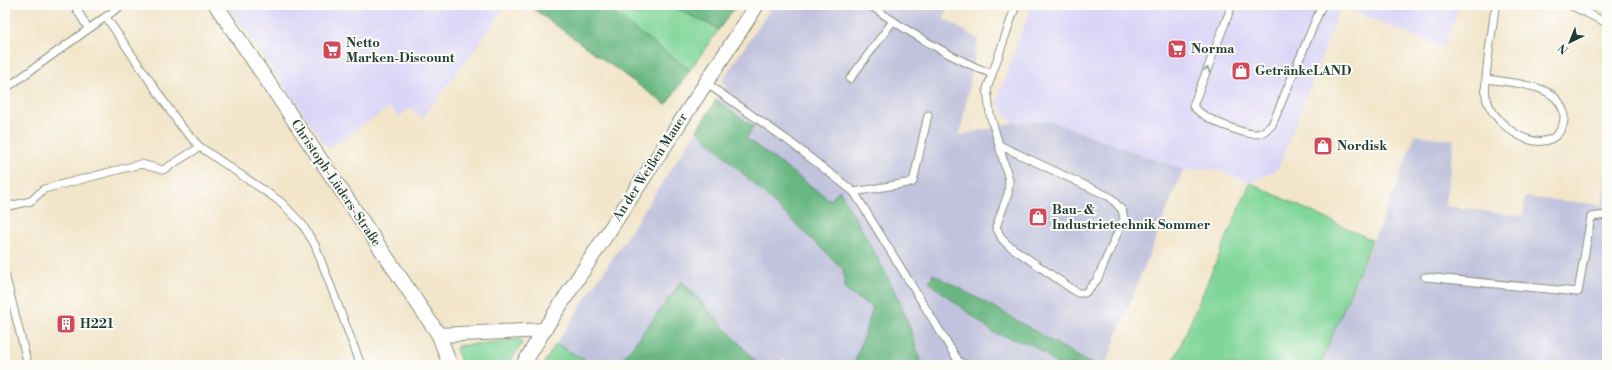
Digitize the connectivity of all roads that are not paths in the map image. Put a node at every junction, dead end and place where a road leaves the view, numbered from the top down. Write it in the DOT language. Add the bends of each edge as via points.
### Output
graph roads {
  1 [pos="74,5"];
  2 [pos="122,5"];
  3 [pos="216,5"];
  4 [pos="757,5"];
  5 [pos="870,5"];
  6 [pos="1016,5"];
  7 [pos="1232,5"];
  8 [pos="1322,5"];
  9 [pos="1497,5"];
  10 [pos="1570,5"];
  11 [pos="106,16"];
  12 [pos="893,21"];
  13 [pos="1607,23"];
  14 [pos="88,28"];
  15 [pos="992,74"];
  16 [pos="850,79"];
  17 [pos="1487,79"];
  18 [pos="706,83"];
  19 [pos="5,89"];
  20 [pos="928,115"];
  21 [pos="999,145"];
  22 [pos="200,147"];
  23 [pos="854,192"];
  24 [pos="5,207"];
  25 [pos="1607,215"];
  26 [pos="5,274"];
  27 [pos="1426,277"];
  28 [pos="544,330"];
  29 [pos="439,335"];
  30 [pos="959,363"];
  31 [pos="28,365"];
  32 [pos="361,365"];
  33 [pos="450,365"];
  34 [pos="523,365"];
  35 [pos="968,365"];
  1 -- 14 [label="lane"];
  2 -- 11 [label="lane"];
  3 -- 29 [label="street, Christoph-Lüders-Straße"];
  4 -- 18 [label="street, An der Weißen Mauer"];
  5 -- 12 [label="lane"];
  6 -- 15 [label="lane"];
  8 -- 7 [label="lane, one-way" via="1272,125 1265,132 1257,134 1243,132 1202,115 1193,106"];
  9 -- 17 [label="lane"];
  10 -- 13 [label="lane"];
  11 -- 14 [label="lane"];
  11 -- 22 [label="lane" via="180,125"];
  12 -- 15 [label="lane" via="966,64"];
  12 -- 16 [label="lane"];
  14 -- 19 [label="lane"];
  15 -- 21 [label="lane" via="987,89 990,114"];
  17 -- 17 [label="lane" via="1544,90 1562,106 1565,116 1560,130 1551,140 1535,142 1523,139 1494,114 1486,98"];
  18 -- 23 [label="lane" via="786,138"];
  18 -- 28 [label="street, An der Weißen Mauer"];
  20 -- 23 [label="lane" via="913,182"];
  21 -- 21 [label="lane" via="1110,197 1122,210 1124,218 1097,280 1085,293 1072,290 1008,245 998,232 996,227 1008,194 1009,180"];
  22 -- 24 [label="lane" via="163,170 141,164 44,190 31,201"];
  22 -- 32 [label="lane" via="281,202 302,224 315,245"];
  23 -- 30 [label="lane"];
  25 -- 27 [label="lane" via="1591,217 1578,292"];
  26 -- 31 [label="lane"];
  28 -- 29 [label="street"];
  28 -- 34 [label="street, An der Weißen Mauer"];
  29 -- 33 [label="street, Christoph-Lüders-Straße"];
  30 -- 35 [label="lane"];
}
